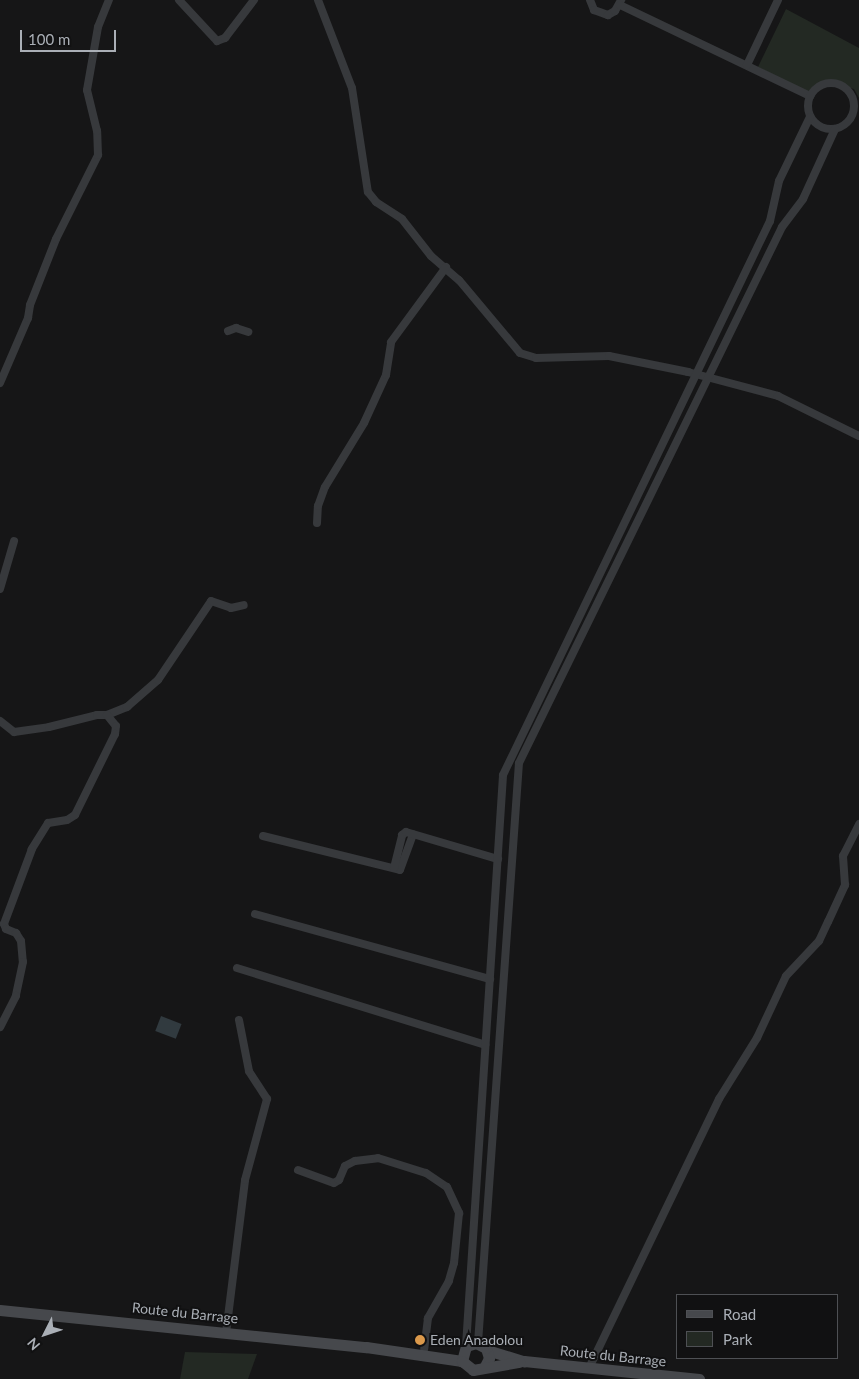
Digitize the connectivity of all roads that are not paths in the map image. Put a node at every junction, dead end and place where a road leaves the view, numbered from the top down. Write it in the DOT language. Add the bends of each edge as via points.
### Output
graph roads {
  1 [pos="108,0"];
  2 [pos="179,0"];
  3 [pos="254,0"];
  4 [pos="318,0"];
  5 [pos="590,0"];
  6 [pos="778,0"];
  7 [pos="621,2"];
  8 [pos="747,65"];
  9 [pos="810,96"];
  10 [pos="810,117"];
  11 [pos="851,119"];
  12 [pos="859,123"];
  13 [pos="835,129"];
  14 [pos="446,267"];
  15 [pos="228,331"];
  16 [pos="248,332"];
  17 [pos="697,376"];
  18 [pos="707,379"];
  19 [pos="0,383"];
  20 [pos="859,436"];
  21 [pos="317,523"];
  22 [pos="14,541"];
  23 [pos="0,589"];
  24 [pos="244,605"];
  25 [pos="107,714"];
  26 [pos="0,721"];
  27 [pos="859,824"];
  28 [pos="262,836"];
  29 [pos="498,859"];
  30 [pos="255,914"];
  31 [pos="237,968"];
  32 [pos="490,979"];
  33 [pos="239,1020"];
  34 [pos="0,1027"];
  35 [pos="485,1045"];
  36 [pos="298,1170"];
  37 [pos="0,1310"];
  38 [pos="226,1333"];
  39 [pos="367,1347"];
  40 [pos="483,1347"];
  41 [pos="424,1349"];
  42 [pos="464,1352"];
  43 [pos="524,1361"];
  44 [pos="485,1366"];
  45 [pos="590,1366"];
  46 [pos="602,1374"];
  47 [pos="699,1379"];
  1 -- 19 [label="street" via="98,27 87,90 97,131 98,155 56,239 30,304 28,318"];
  2 -- 3 [label="street" via="217,41 224,38"];
  4 -- 14 [label="street" via="352,88 368,192 376,202 402,219 431,256"];
  5 -- 7 [label="street" via="594,10 608,15"];
  6 -- 8 [label="street"];
  7 -- 8 [label="street"];
  8 -- 9 [label="street"];
  9 -- 10 [label="street"];
  9 -- 11 [label="street" via="824,84 842,86 854,101"];
  10 -- 13 [label="street" via="825,129"];
  10 -- 17 [label="street" via="779,180 772,217"];
  11 -- 12 [label="street"];
  11 -- 13 [label="street"];
  13 -- 18 [label="street" via="803,199 784,223"];
  14 -- 17 [label="street" via="490,314 515,349 526,356 608,356"];
  14 -- 21 [label="street" via="391,342 386,375 364,423 325,487 318,506"];
  15 -- 16 [label="street" via="236,328"];
  17 -- 18 [label="street"];
  17 -- 29 [label="street" via="506,767"];
  18 -- 20 [label="street" via="778,396"];
  18 -- 40 [label="street" via="519,763"];
  22 -- 23 [label="street"];
  24 -- 25 [label="street" via="231,608 211,601 158,680 127,707"];
  25 -- 26 [label="street" via="23,732 9,730"];
  25 -- 34 [label="street" via="116,726 115,734 75,815 68,820 50,822 39,832 4,924 21,940 23,962 16,996"];
  27 -- 45 [label="street" via="843,856 845,885 819,941 786,976 756,1038 719,1099"];
  28 -- 29 [label="street" via="394,868 402,835 413,834"];
  29 -- 32 [label="street"];
  30 -- 32 [label="street"];
  31 -- 35 [label="street"];
  32 -- 35 [label="street"];
  33 -- 38 [label="street" via="249,1071 267,1099 244,1180"];
  35 -- 42 [label="street"];
  36 -- 41 [label="street" via="334,1183 339,1180 345,1166 378,1158 426,1173 447,1187 459,1213 454,1263 450,1281 428,1318"];
  37 -- 38 [label="main road, Route du Barrage"];
  38 -- 39 [label="main road, Route du Barrage"];
  39 -- 41 [label="main road, Route du Barrage"];
  39 -- 42 [label="main road, Route du Barrage"];
  40 -- 42 [label="main road, Route du Barrage"];
  40 -- 43 [label="main road, Route du Barrage"];
  40 -- 44 [label="main road" via="489,1358"];
  41 -- 42 [label="main road, Route du Barrage"];
  42 -- 44 [label="main road, Route du Barrage" via="473,1370"];
  43 -- 44 [label="main road, Route du Barrage"];
  43 -- 45 [label="main road, Route du Barrage"];
  45 -- 46 [label="main road, Route du Barrage"];
  46 -- 47 [label="main road, Route du Barrage"];
}
